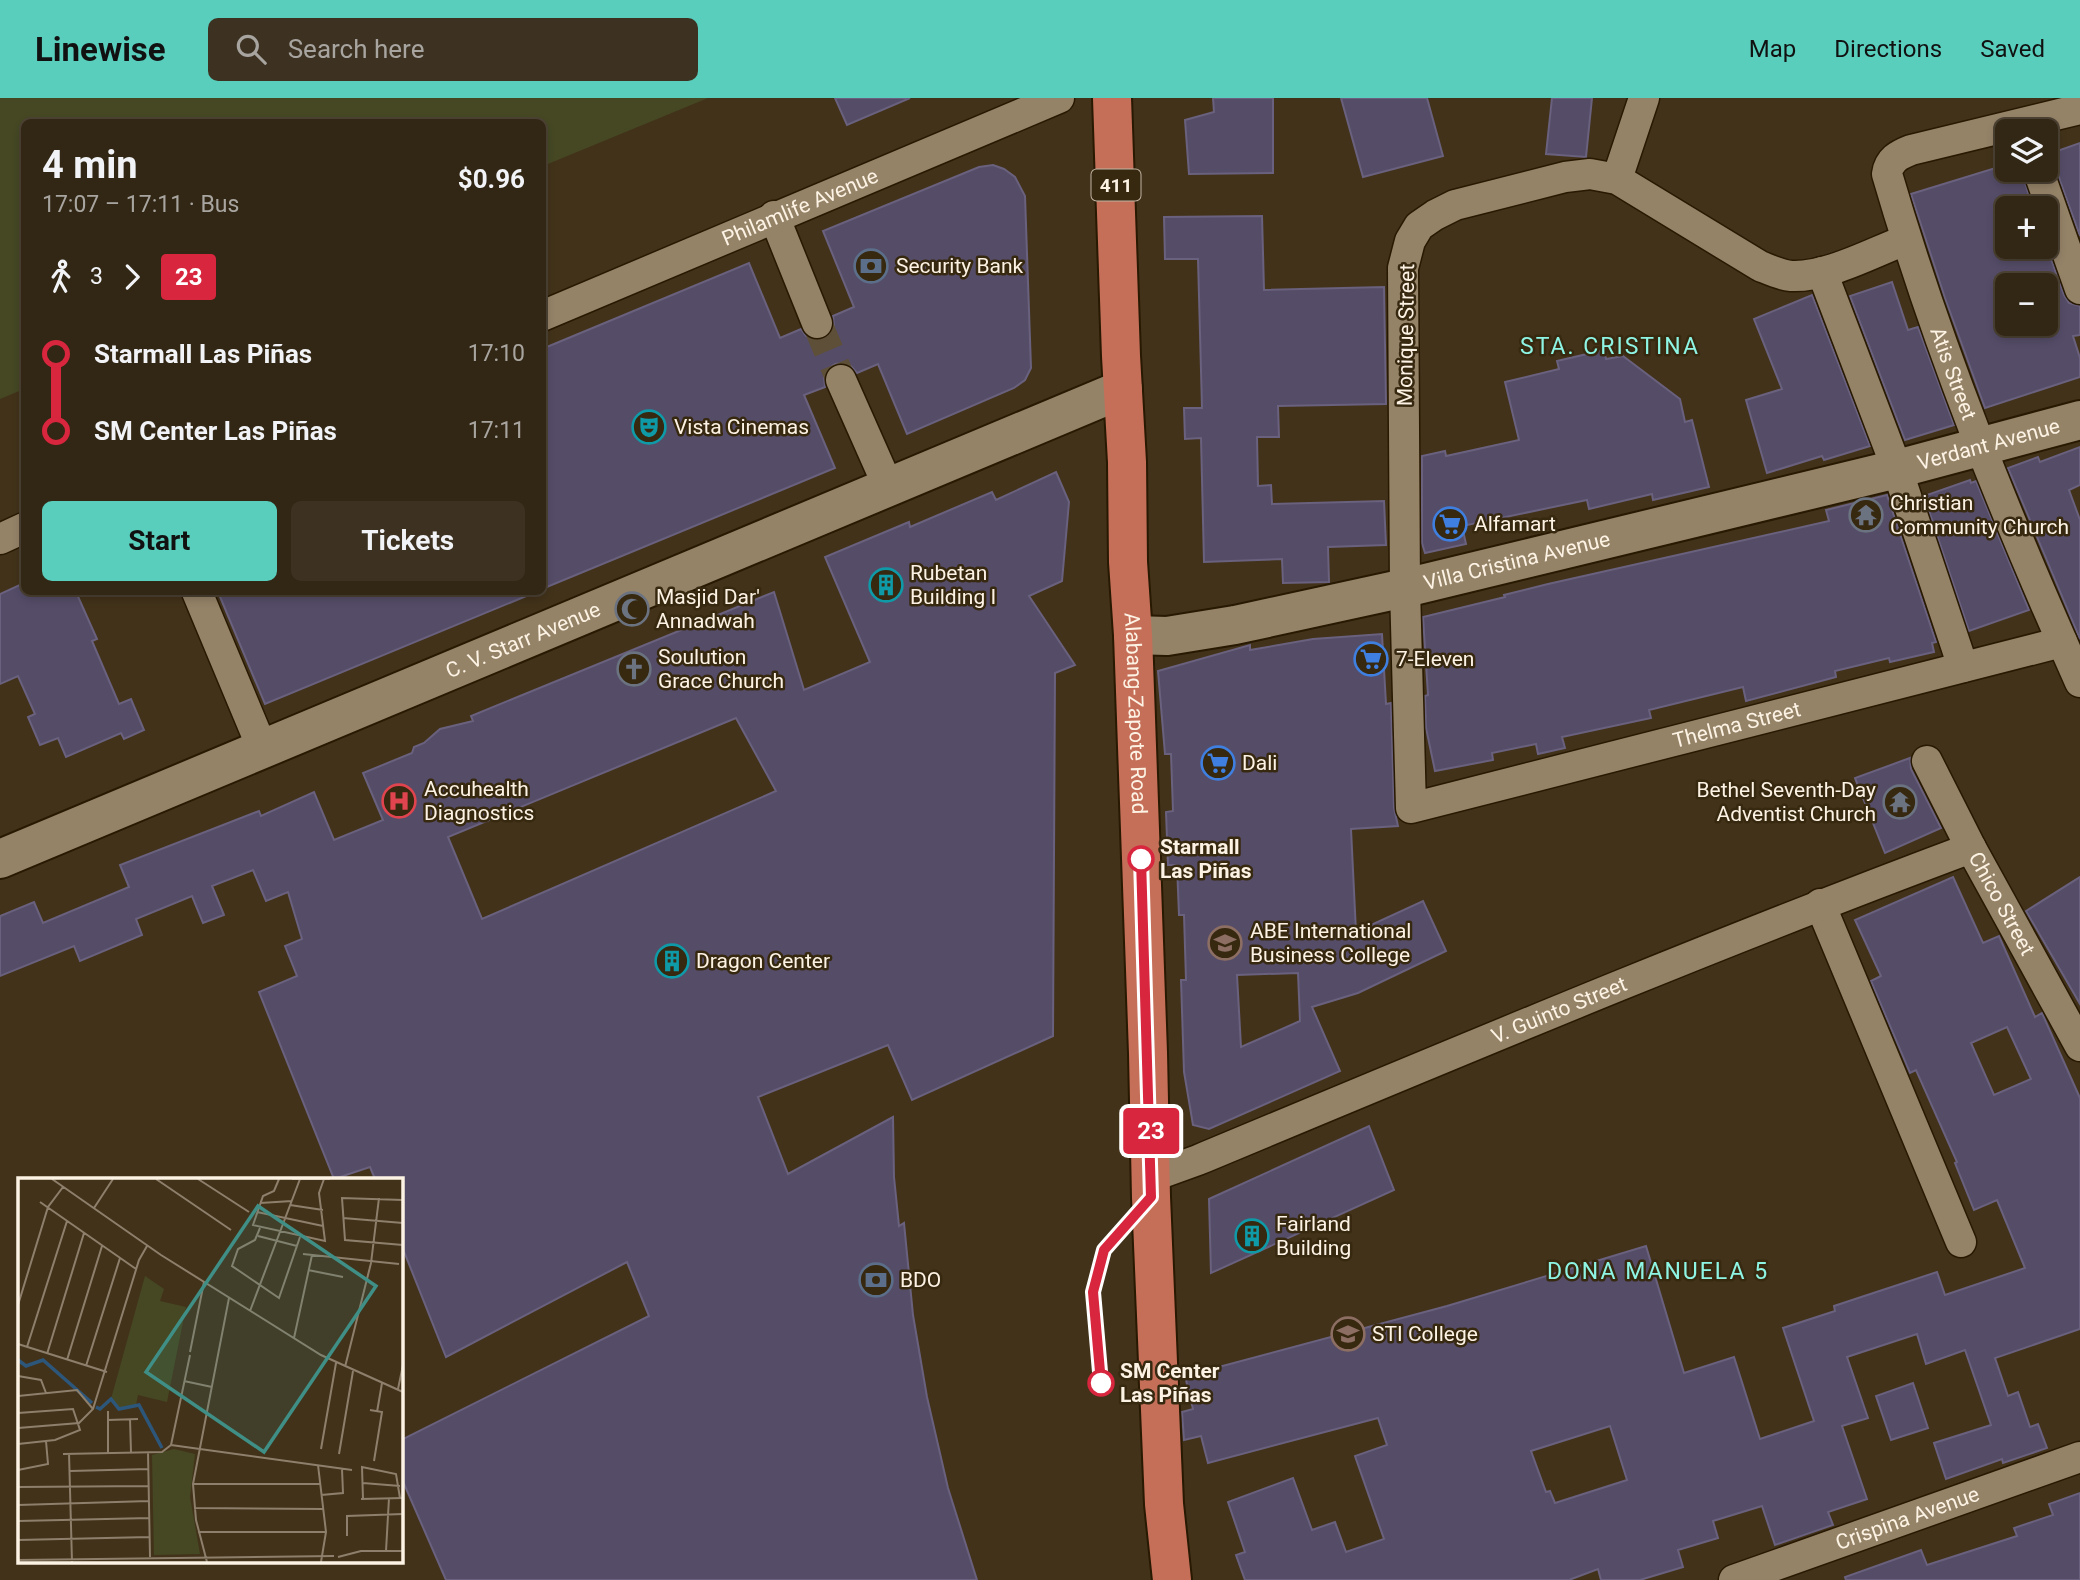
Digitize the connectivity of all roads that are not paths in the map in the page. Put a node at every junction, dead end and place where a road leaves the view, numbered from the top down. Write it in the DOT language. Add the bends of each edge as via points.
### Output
graph roads {
  1 [pos="1059,98"];
  2 [pos="1112,98"];
  3 [pos="1644,98"];
  4 [pos="2080,109"];
  5 [pos="2048,119"];
  6 [pos="1995,133"];
  7 [pos="1618,179"];
  8 [pos="2042,182"];
  9 [pos="774,216"];
  10 [pos="1906,240"];
  11 [pos="1822,272"];
  12 [pos="2080,289"];
  13 [pos="546,314"];
  14 [pos="817,323"];
  15 [pos="841,380"];
  16 [pos="1123,388"];
  17 [pos="2080,420"];
  18 [pos="1980,448"];
  19 [pos="1897,469"];
  20 [pos="888,486"];
  21 [pos="21,529"];
  22 [pos="0,539"];
  23 [pos="1405,588"];
  24 [pos="198,595"];
  25 [pos="1133,635"];
  26 [pos="2062,642"];
  27 [pos="1963,667"];
  28 [pos="2080,682"];
  29 [pos="263,750"];
  30 [pos="1927,761"];
  31 [pos="1411,808"];
  32 [pos="1971,848"];
  33 [pos="0,859"];
  34 [pos="1820,904"];
  35 [pos="2080,1046"];
  36 [pos="1151,1177"];
  37 [pos="1961,1242"];
  38 [pos="2080,1457"];
  39 [pos="1172,1580"];
  40 [pos="1734,1580"];
  1 -- 9 [label="street, Philamlife Avenue"];
  2 -- 16 [label="highway, Alabang-Zapote Road / 411"];
  3 -- 7 [label="street"];
  4 -- 5 [label="street"];
  6 -- 10 [label="street, Atis Street" via="1900,154 1889,165 1887,174"];
  7 -- 11 [label="street, Monique Street" via="1760,266 1792,276"];
  7 -- 23 [label="street, Monique Street" via="1590,174 1565,177 1455,205 1419,226 1410,241 1403,268"];
  8 -- 12 [label="street"];
  9 -- 13 [label="street, Philamlife Avenue"];
  9 -- 14 [label="street"];
  10 -- 11 [label="street, Monique Street"];
  10 -- 18 [label="street, Atis Street"];
  11 -- 19 [label="street"];
  15 -- 20 [label="street"];
  16 -- 20 [label="main road, C. V. Starr Avenue"];
  16 -- 25 [label="highway, Alabang-Zapote Road / 411"];
  17 -- 18 [label="main road, Verdant Avenue"];
  18 -- 19 [label="main road, Verdant Avenue"];
  18 -- 26 [label="street, Atis Street"];
  19 -- 23 [label="main road, Villa Cristina Avenue"];
  19 -- 27 [label="street"];
  20 -- 29 [label="main road, C. V. Starr Avenue"];
  21 -- 22 [label="street"];
  23 -- 25 [label="main road, Villa Cristina Avenue" via="1235,625 1167,636"];
  23 -- 31 [label="street, Monique Street"];
  24 -- 29 [label="street"];
  25 -- 36 [label="highway, Alabang-Zapote Road / 411"];
  26 -- 27 [label="street, Thelma Street"];
  26 -- 28 [label="street, Atis Street"];
  27 -- 31 [label="street, Thelma Street"];
  29 -- 33 [label="main road, C. V. Starr Avenue"];
  30 -- 32 [label="street, Chico Street"];
  32 -- 34 [label="street, V. Guinto Street"];
  32 -- 35 [label="street, Chico Street"];
  34 -- 36 [label="street, V. Guinto Street"];
  34 -- 37 [label="street"];
  36 -- 39 [label="highway, Alabang-Zapote Road / 411" via="1163,1490"];
  38 -- 40 [label="street, Crispina Avenue"];
}
